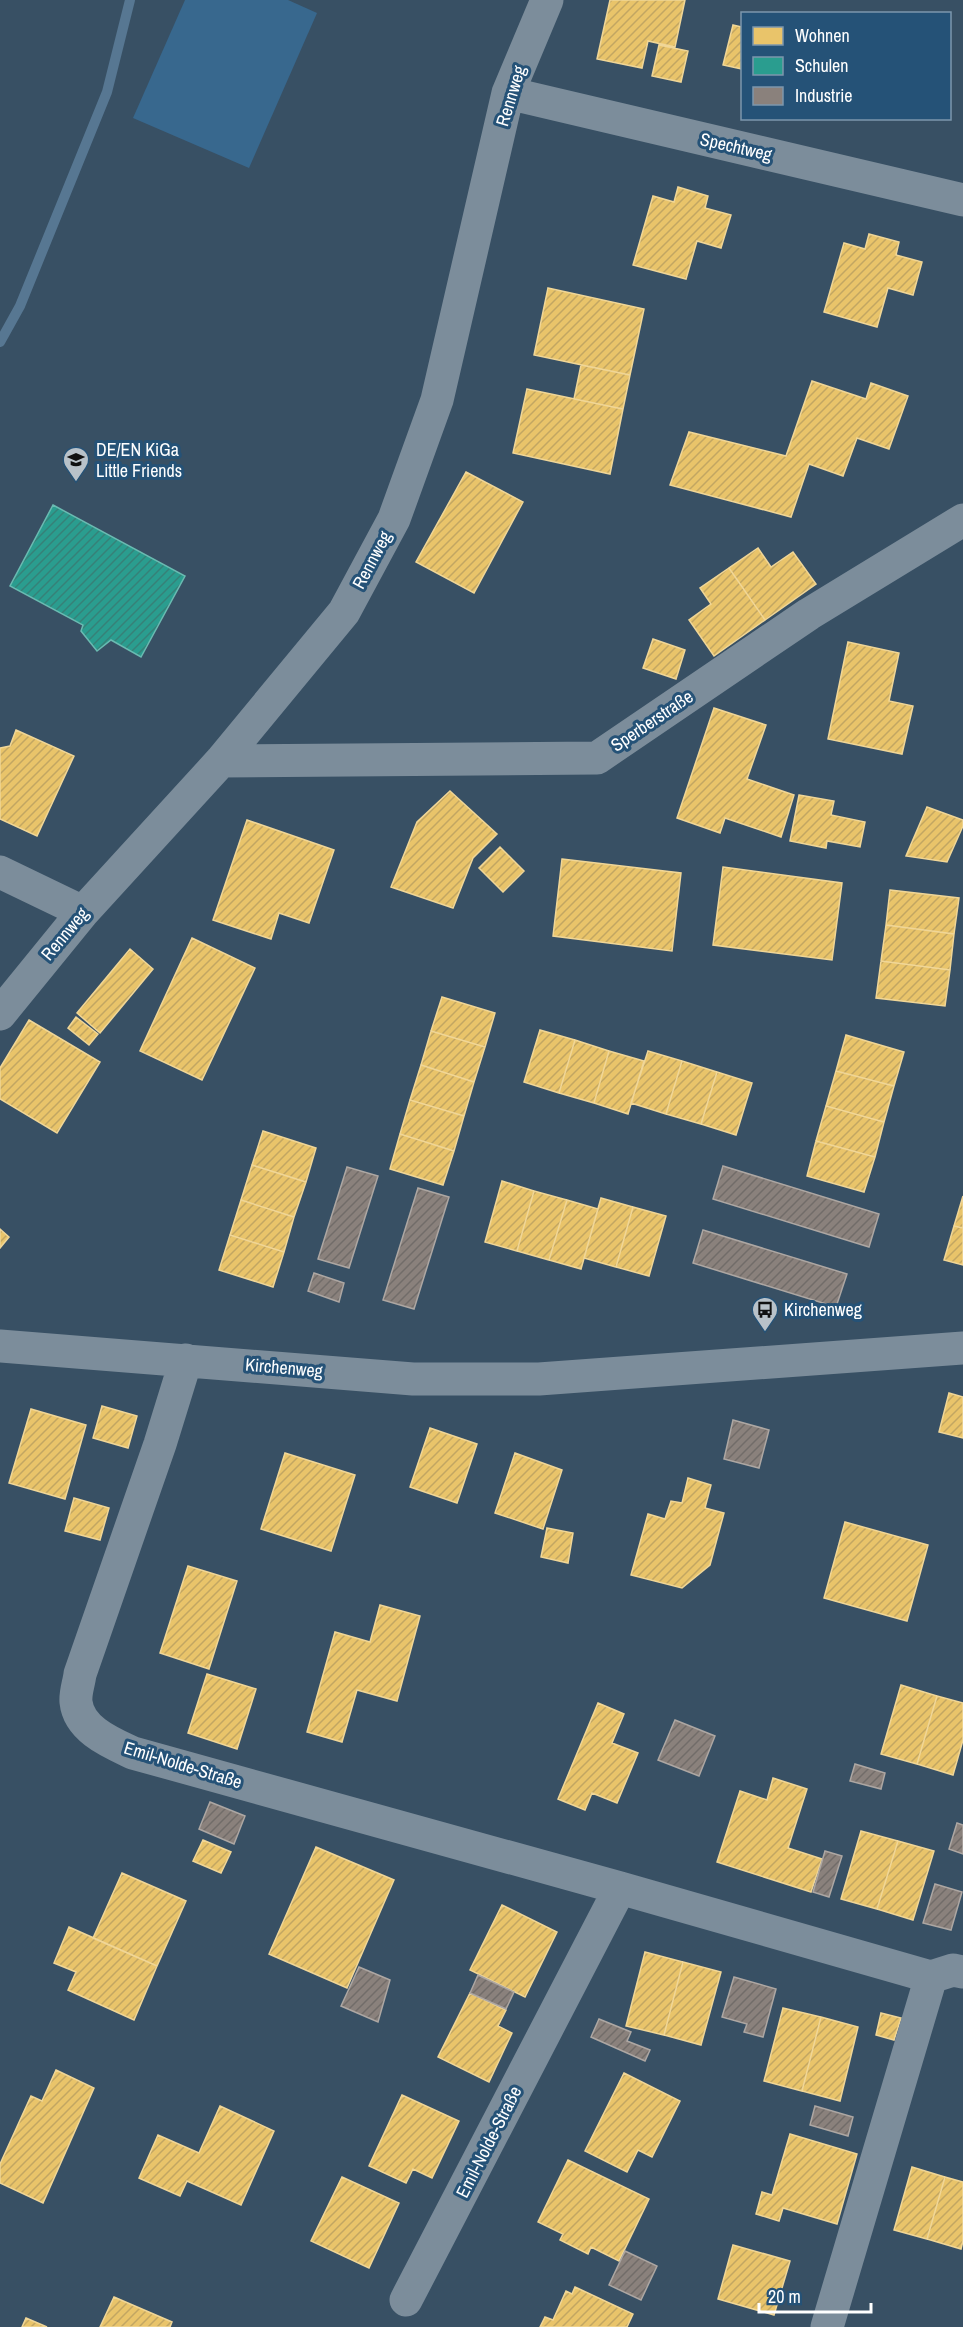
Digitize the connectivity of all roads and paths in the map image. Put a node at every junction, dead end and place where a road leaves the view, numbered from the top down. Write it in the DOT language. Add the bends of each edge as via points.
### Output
graph roads {
  1 [pos="547,0"];
  2 [pos="508,93"];
  3 [pos="963,200"];
  4 [pos="963,520"];
  5 [pos="221,761"];
  6 [pos="0,872"];
  7 [pos="83,912"];
  8 [pos="0,1014"];
  9 [pos="0,1346"];
  10 [pos="963,1348"];
  11 [pos="186,1360"];
  12 [pos="620,1888"];
  13 [pos="963,1972"];
  14 [pos="931,1977"];
  15 [pos="406,2300"];
  16 [pos="827,2327"];
  1 -- 2 [label="street, Rennweg"];
  2 -- 3 [label="street, Spechtweg"];
  2 -- 5 [label="street, Rennweg" via="437,400 394,519 345,612"];
  4 -- 5 [label="street, Sperberstraße" via="809,614 597,758"];
  5 -- 7 [label="street, Rennweg"];
  6 -- 7 [label="street"];
  7 -- 8 [label="street, Rennweg"];
  9 -- 11 [label="street, Kirchenweg"];
  10 -- 11 [label="street, Kirchenweg" via="539,1379 413,1379"];
  11 -- 12 [label="street, Emil-Nolde-Straße" via="80,1674 76,1702 82,1719 92,1730 133,1753"];
  12 -- 14 [label="street, Emil-Nolde-Straße"];
  12 -- 15 [label="street, Emil-Nolde-Straße"];
  13 -- 14 [label="street, Emil-Nolde-Straße" via="953,1970"];
  14 -- 16 [label="street"];
}
